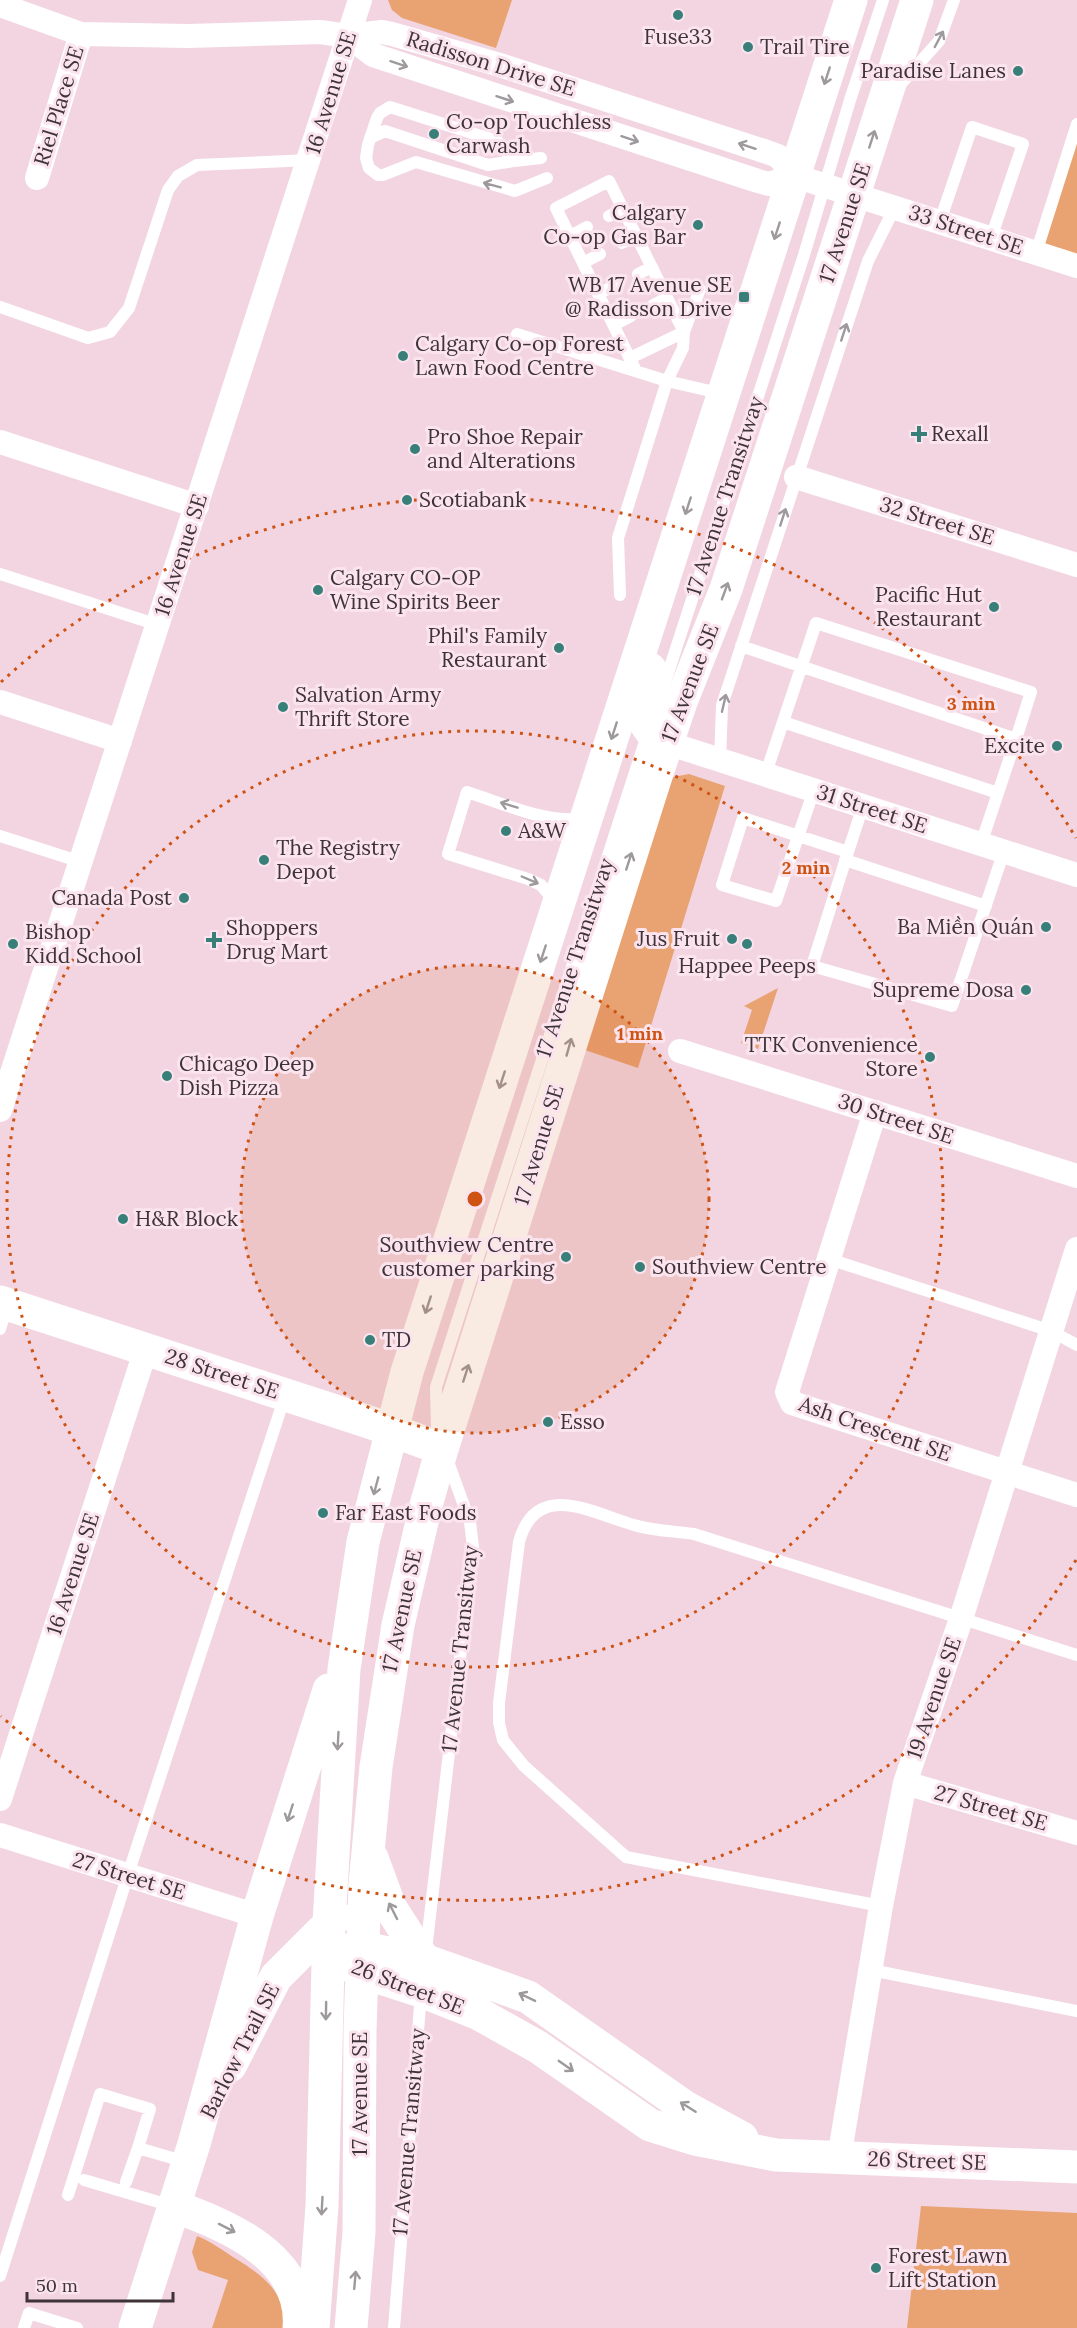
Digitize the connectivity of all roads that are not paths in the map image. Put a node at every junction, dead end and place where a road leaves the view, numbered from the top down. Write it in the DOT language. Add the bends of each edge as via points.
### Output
graph roads {
  1 [pos="360,0"];
  2 [pos="851,0"];
  3 [pos="883,0"];
  4 [pos="917,0"];
  5 [pos="954,0"];
  6 [pos="0,5"];
  7 [pos="81,34"];
  8 [pos="348,36"];
  9 [pos="886,97"];
  10 [pos="1077,124"];
  11 [pos="370,138"];
  12 [pos="541,158"];
  13 [pos="310,160"];
  14 [pos="514,161"];
  15 [pos="37,178"];
  16 [pos="547,178"];
  17 [pos="825,185"];
  18 [pos="894,207"];
  19 [pos="623,209"];
  20 [pos="609,216"];
  21 [pos="940,221"];
  22 [pos="586,227"];
  23 [pos="570,236"];
  24 [pos="636,236"];
  25 [pos="991,238"];
  26 [pos="622,243"];
  27 [pos="1036,253"];
  28 [pos="600,254"];
  29 [pos="583,263"];
  30 [pos="1077,266"];
  31 [pos="652,267"];
  32 [pos="638,274"];
  33 [pos="616,285"];
  34 [pos="700,289"];
  35 [pos="598,294"];
  36 [pos="667,298"];
  37 [pos="653,305"];
  38 [pos="0,307"];
  39 [pos="631,316"];
  40 [pos="614,325"];
  41 [pos="684,332"];
  42 [pos="517,334"];
  43 [pos="630,358"];
  44 [pos="636,371"];
  45 [pos="668,381"];
  46 [pos="724,395"];
  47 [pos="0,442"];
  48 [pos="796,477"];
  49 [pos="197,506"];
  50 [pos="672,554"];
  51 [pos="1077,565"];
  52 [pos="0,574"];
  53 [pos="620,595"];
  54 [pos="158,626"];
  55 [pos="741,646"];
  56 [pos="802,666"];
  57 [pos="0,702"];
  58 [pos="783,722"];
  59 [pos="658,737"];
  60 [pos="1016,739"];
  61 [pos="120,741"];
  62 [pos="720,761"];
  63 [pos="765,776"];
  64 [pos="814,790"];
  65 [pos="998,793"];
  66 [pos="863,806"];
  67 [pos="586,818"];
  68 [pos="0,836"];
  69 [pos="798,837"];
  70 [pos="981,844"];
  71 [pos="1004,851"];
  72 [pos="847,856"];
  73 [pos="81,862"];
  74 [pos="1077,875"];
  75 [pos="558,905"];
  76 [pos="986,906"];
  77 [pos="680,1051"];
  78 [pos="0,1110"];
  79 [pos="875,1112"];
  80 [pos="1077,1176"];
  81 [pos="1077,1249"];
  82 [pos="829,1260"];
  83 [pos="3,1312"];
  84 [pos="1052,1330"];
  85 [pos="1077,1345"];
  86 [pos="146,1349"];
  87 [pos="286,1395"];
  88 [pos="391,1430"];
  89 [pos="442,1449"];
  90 [pos="1006,1474"];
  91 [pos="1077,1495"];
  92 [pos="961,1619"];
  93 [pos="347,1637"];
  94 [pos="1077,1655"];
  95 [pos="905,1783"];
  96 [pos="0,1799"];
  97 [pos="1077,1833"];
  98 [pos="0,1835"];
  99 [pos="368,1848"];
  100 [pos="128,1875"];
  101 [pos="365,1884"];
  102 [pos="881,1906"];
  103 [pos="257,1916"];
  104 [pos="329,1938"];
  105 [pos="362,1960"];
  106 [pos="871,1970"];
  107 [pos="423,1975"];
  108 [pos="1077,2011"];
  109 [pos="239,2047"];
  110 [pos="138,2148"];
  111 [pos="190,2153"];
  112 [pos="839,2158"];
  113 [pos="1077,2167"];
  114 [pos="84,2180"];
  115 [pos="126,2182"];
  116 [pos="68,2195"];
  117 [pos="173,2206"];
  118 [pos="0,2276"];
  119 [pos="34,2300"];
  120 [pos="29,2313"];
  121 [pos="24,2328"];
  122 [pos="77,2328"];
  123 [pos="135,2328"];
  124 [pos="298,2328"];
  125 [pos="313,2328"];
  126 [pos="351,2328"];
  127 [pos="394,2328"];
  1 -- 8 [label="street, 16 Avenue SE"];
  2 -- 17 [label="main road, 17 Avenue SE, one-way"];
  3 -- 17 [label="lane"];
  4 -- 9 [label="main road, 17 Avenue SE"];
  9 -- 5 [label="lane, one-way" via="939,41"];
  6 -- 7 [label="street, Radisson Drive SE"];
  7 -- 8 [label="street, Radisson Drive SE" via="320,32"];
  7 -- 15 [label="street, Riel Place SE"];
  8 -- 13 [label="street, 16 Avenue SE"];
  8 -- 17 [label="street, Radisson Drive SE" via="382,32 500,65 778,156"];
  17 -- 9 [label="main road, 17 Avenue SE, one-way"];
  10 -- 27 [label="lane"];
  11 -- 14 [label="lane" via="385,131 488,165"];
  11 -- 14 [label="lane" via="380,113 396,108 497,141"];
  16 -- 11 [label="lane, one-way" via="515,191 416,162 378,175 366,163"];
  12 -- 14 [label="lane"];
  13 -- 38 [label="lane" via="197,165 178,176 168,190 129,308 110,332 88,338"];
  13 -- 49 [label="street, 16 Avenue SE"];
  17 -- 18 [label="street, 33 Street SE"];
  17 -- 46 [label="main road, 17 Avenue SE, one-way"];
  17 -- 59 [label="main road, 17 Avenue SE" via="729,579"];
  18 -- 21 [label="street, 33 Street SE"];
  48 -- 18 [label="lane, one-way" via="868,261"];
  19 -- 20 [label="lane"];
  19 -- 23 [label="lane" via="609,181 556,207"];
  19 -- 24 [label="lane"];
  21 -- 25 [label="street, 33 Street SE"];
  21 -- 25 [label="lane" via="972,127 1023,144"];
  22 -- 23 [label="lane"];
  23 -- 29 [label="lane"];
  24 -- 26 [label="lane"];
  24 -- 31 [label="lane"];
  25 -- 27 [label="street, 33 Street SE"];
  27 -- 30 [label="street, 33 Street SE"];
  28 -- 29 [label="lane"];
  29 -- 35 [label="lane"];
  31 -- 32 [label="lane"];
  31 -- 36 [label="lane"];
  33 -- 35 [label="lane"];
  34 -- 41 [label="lane"];
  35 -- 40 [label="lane"];
  36 -- 37 [label="lane"];
  36 -- 41 [label="lane"];
  39 -- 40 [label="lane"];
  40 -- 43 [label="lane"];
  41 -- 43 [label="lane"];
  41 -- 45 [label="lane" via="683,348"];
  42 -- 44 [label="lane"];
  43 -- 44 [label="lane"];
  44 -- 45 [label="lane"];
  45 -- 46 [label="lane"];
  45 -- 53 [label="lane" via="618,538"];
  46 -- 50 [label="main road, 17 Avenue SE, one-way"];
  47 -- 49 [label="street"];
  48 -- 51 [label="street, 32 Street SE"];
  55 -- 48 [label="lane, one-way"];
  49 -- 54 [label="street, 16 Avenue SE"];
  50 -- 59 [label="main road" via="676,588 643,697 644,715"];
  50 -- 67 [label="main road, 17 Avenue SE, one-way"];
  52 -- 54 [label="lane"];
  54 -- 61 [label="street, 16 Avenue SE"];
  55 -- 56 [label="lane"];
  62 -- 55 [label="lane, one-way" via="722,705"];
  56 -- 58 [label="lane"];
  56 -- 60 [label="lane"];
  56 -- 60 [label="lane" via="816,623 1031,692"];
  57 -- 61 [label="street"];
  58 -- 63 [label="lane"];
  58 -- 65 [label="lane"];
  59 -- 62 [label="street, 31 Street SE"];
  59 -- 89 [label="main road, 17 Avenue SE"];
  60 -- 65 [label="lane"];
  61 -- 73 [label="street, 16 Avenue SE"];
  62 -- 63 [label="street, 31 Street SE"];
  63 -- 64 [label="street, 31 Street SE"];
  64 -- 66 [label="street, 31 Street SE"];
  64 -- 69 [label="lane"];
  65 -- 70 [label="lane"];
  66 -- 70 [label="street, 31 Street SE"];
  66 -- 72 [label="lane"];
  67 -- 75 [label="main road, 17 Avenue SE"];
  67 -- 75 [label="lane, one-way" via="552,818 467,792 448,854 541,885"];
  68 -- 73 [label="lane"];
  69 -- 69 [label="lane" via="776,901 722,885 743,818"];
  69 -- 72 [label="lane"];
  70 -- 71 [label="street, 31 Street SE"];
  71 -- 74 [label="street, 31 Street SE"];
  71 -- 76 [label="lane"];
  72 -- 76 [label="lane"];
  72 -- 76 [label="lane" via="812,966 952,1006"];
  73 -- 78 [label="street, 16 Avenue SE"];
  75 -- 88 [label="main road, 17 Avenue SE, one-way"];
  77 -- 79 [label="street, 30 Street SE"];
  79 -- 80 [label="street, 30 Street SE"];
  79 -- 82 [label="street, Ash Crescent SE"];
  81 -- 84 [label="street, 19 Avenue SE"];
  82 -- 84 [label="lane"];
  82 -- 90 [label="street, Ash Crescent SE" via="787,1392 792,1403"];
  83 -- 86 [label="main road, 28 Street SE"];
  84 -- 85 [label="lane"];
  84 -- 90 [label="street, 19 Avenue SE"];
  86 -- 87 [label="main road, 28 Street SE"];
  86 -- 96 [label="street, 16 Avenue SE"];
  87 -- 88 [label="main road, 28 Street SE"];
  87 -- 100 [label="lane"];
  88 -- 89 [label="main road, 28 Street SE"];
  88 -- 93 [label="main road, 17 Avenue SE, one-way" via="363,1542"];
  89 -- 99 [label="main road, 17 Avenue SE" via="390,1669"];
  89 -- 107 [label="lane, 17 Avenue Transitway" via="467,1511 473,1547"];
  90 -- 91 [label="street"];
  90 -- 92 [label="street, 19 Avenue SE"];
  92 -- 94 [label="lane"];
  92 -- 95 [label="street, 19 Avenue SE"];
  92 -- 102 [label="lane" via="694,1534 637,1526 576,1506 546,1506 528,1518 520,1536 499,1723 503,1740 524,1766 626,1857"];
  93 -- 103 [label="main road, 17 Avenue SE, one-way"];
  93 -- 104 [label="main road, 17 Avenue SE, one-way" via="339,1717"];
  95 -- 97 [label="street, 27 Street SE"];
  95 -- 102 [label="street, 19 Avenue SE"];
  98 -- 100 [label="street, 27 Street SE"];
  99 -- 101 [label="main road, 17 Avenue SE"];
  107 -- 99 [label="main road, one-way" via="390,1907"];
  100 -- 103 [label="street, 27 Street SE"];
  100 -- 118 [label="lane"];
  101 -- 104 [label="main road, Barlow Trail SE"];
  101 -- 105 [label="main road, 17 Avenue SE"];
  102 -- 106 [label="street, 19 Avenue SE"];
  103 -- 109 [label="main road" via="269,1932 267,1949"];
  103 -- 111 [label="main road, Barlow Trail SE"];
  104 -- 105 [label="main road, 26 Street SE"];
  104 -- 109 [label="main road, Barlow Trail SE" via="276,1977"];
  104 -- 125 [label="main road, 17 Avenue SE, one-way" via="322,2206"];
  105 -- 107 [label="main road, 26 Street SE"];
  126 -- 105 [label="main road, 17 Avenue SE, one-way" via="359,2232"];
  106 -- 108 [label="lane"];
  106 -- 112 [label="street, 19 Avenue SE"];
  107 -- 112 [label="main road, 26 Street SE" via="528,1997 685,2107 776,2155"];
  107 -- 127 [label="lane, 17 Avenue Transitway"];
  109 -- 111 [label="main road, Barlow Trail SE"];
  110 -- 111 [label="lane"];
  110 -- 115 [label="lane"];
  110 -- 116 [label="lane" via="150,2109 100,2094"];
  111 -- 117 [label="main road, Barlow Trail SE"];
  112 -- 113 [label="main road, 26 Street SE"];
  114 -- 117 [label="lane"];
  117 -- 123 [label="main road, Barlow Trail SE"];
  117 -- 124 [label="main road, one-way" via="227,2227 252,2241 274,2262 298,2301"];
  119 -- 120 [label="lane"];
  120 -- 121 [label="lane"];
  120 -- 122 [label="lane"];
}
